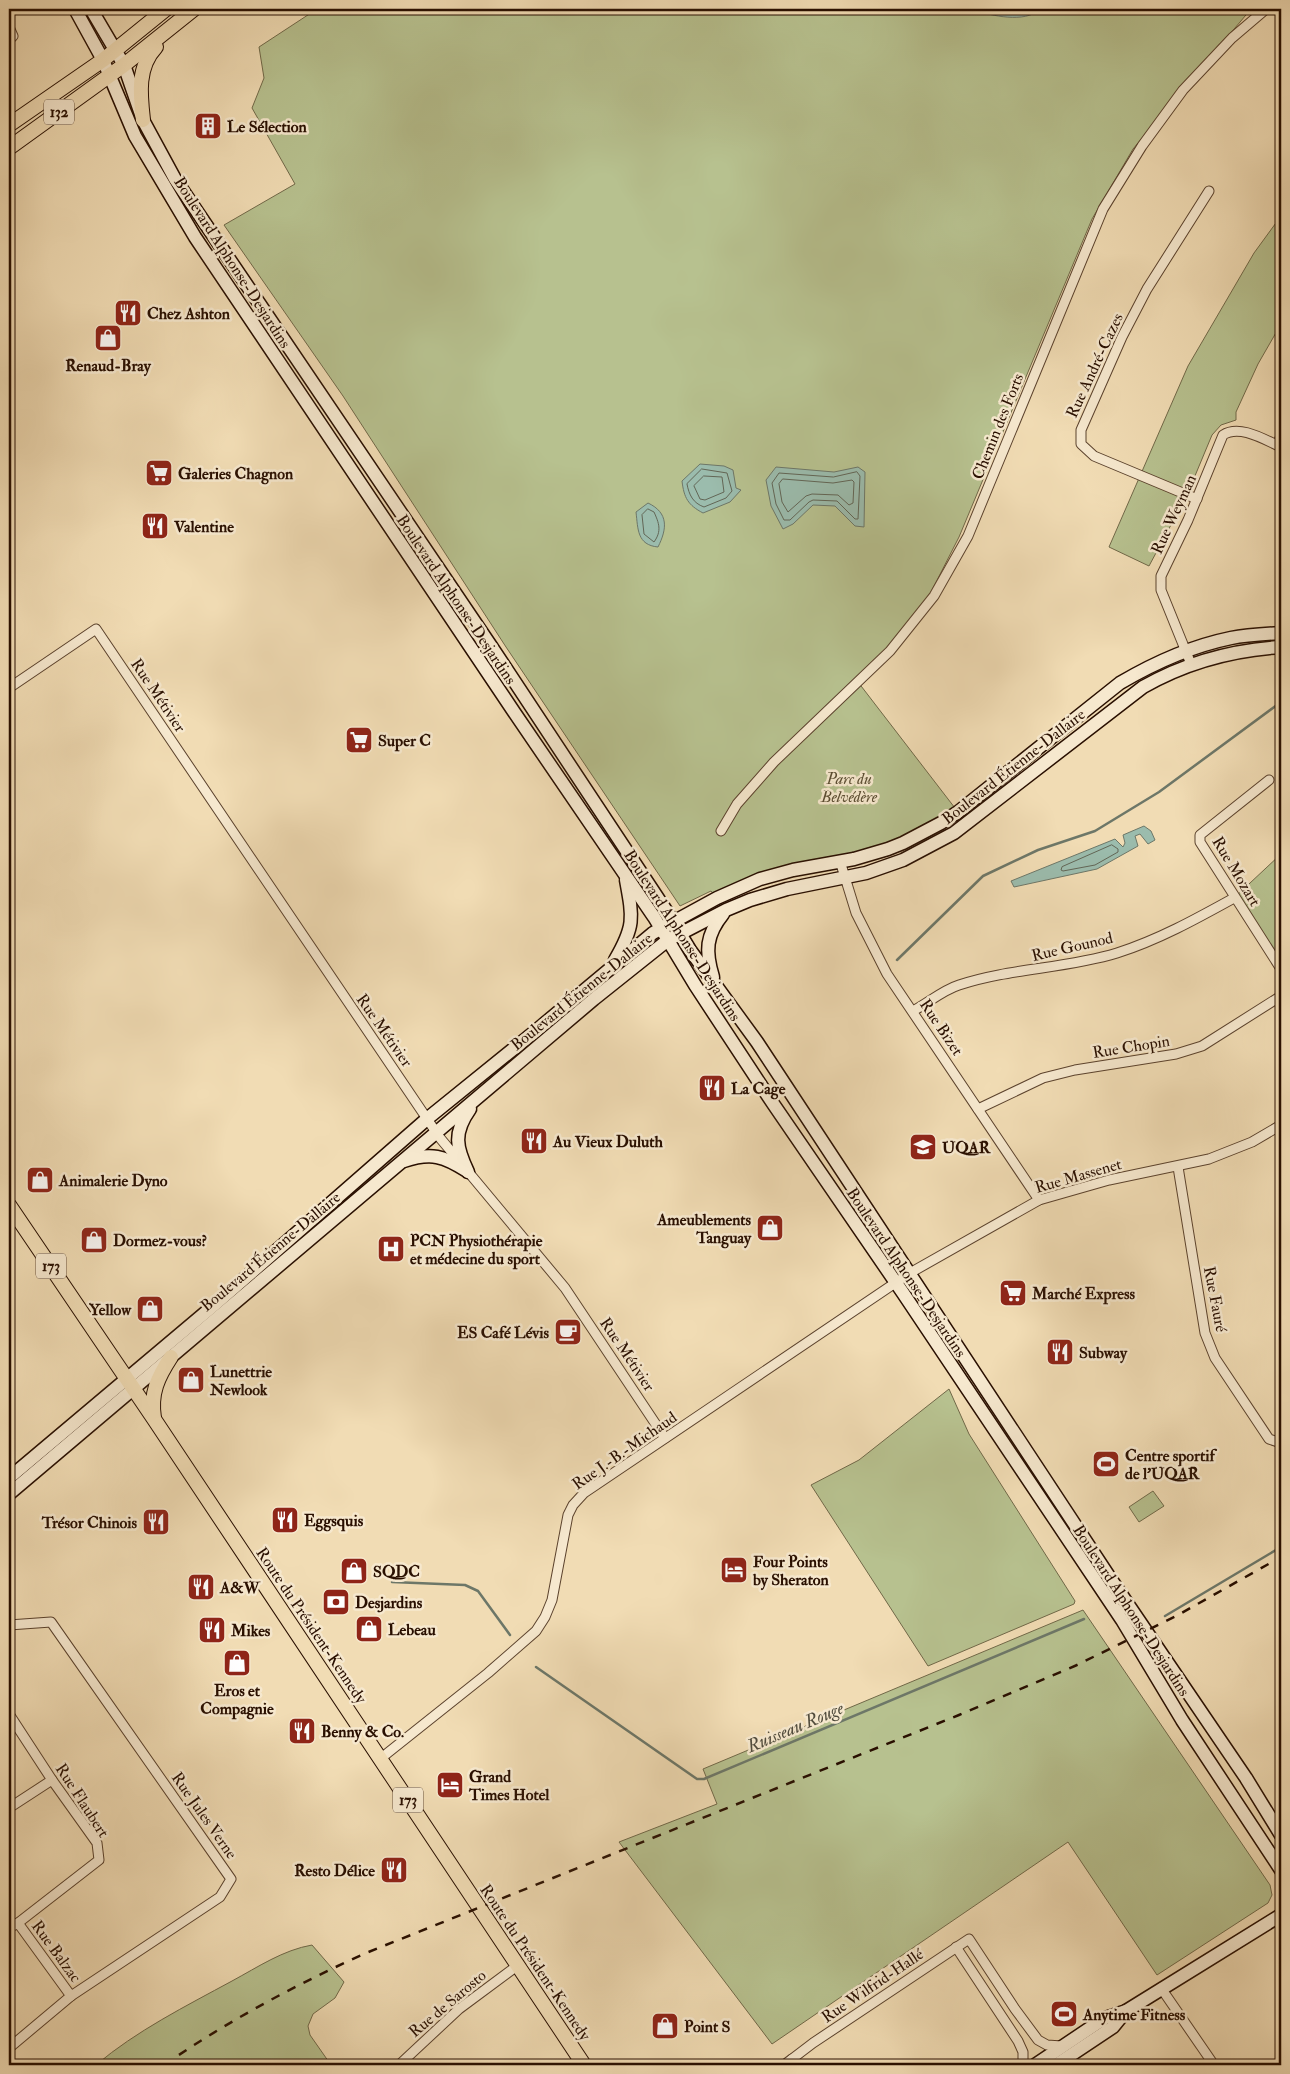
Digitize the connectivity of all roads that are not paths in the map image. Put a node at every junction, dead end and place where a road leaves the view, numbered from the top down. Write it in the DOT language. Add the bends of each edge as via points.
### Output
graph roads {
  1 [pos="75,9"];
  2 [pos="91,9"];
  3 [pos="166,9"];
  4 [pos="1266,9"];
  5 [pos="190,12"];
  6 [pos="9,27"];
  7 [pos="9,40"];
  8 [pos="116,49"];
  9 [pos="103,60"];
  10 [pos="124,65"];
  11 [pos="110,76"];
  12 [pos="144,120"];
  13 [pos="9,124"];
  14 [pos="9,148"];
  15 [pos="1208,191"];
  16 [pos="1281,436"];
  17 [pos="1279,446"];
  18 [pos="1197,499"];
  19 [pos="1281,633"];
  20 [pos="1281,647"];
  21 [pos="1186,651"];
  22 [pos="1191,664"];
  23 [pos="9,688"];
  24 [pos="1269,780"];
  25 [pos="721,831"];
  26 [pos="840,861"];
  27 [pos="624,873"];
  28 [pos="844,877"];
  29 [pos="1234,898"];
  30 [pos="726,910"];
  31 [pos="673,920"];
  32 [pos="660,928"];
  33 [pos="680,934"];
  34 [pos="668,940"];
  35 [pos="612,967"];
  36 [pos="1281,969"];
  37 [pos="716,985"];
  38 [pos="1281,996"];
  39 [pos="913,1011"];
  40 [pos="480,1096"];
  41 [pos="978,1109"];
  42 [pos="428,1118"];
  43 [pos="1281,1125"];
  44 [pos="436,1132"];
  45 [pos="400,1162"];
  46 [pos="1178,1167"];
  47 [pos="468,1172"];
  48 [pos="1039,1200"];
  49 [pos="9,1205"];
  50 [pos="910,1273"];
  51 [pos="896,1283"];
  52 [pos="171,1356"];
  53 [pos="130,1384"];
  54 [pos="154,1419"];
  55 [pos="665,1438"];
  56 [pos="1281,1442"];
  57 [pos="9,1478"];
  58 [pos="9,1494"];
  59 [pos="9,1625"];
  60 [pos="9,1714"];
  61 [pos="380,1759"];
  62 [pos="52,1780"];
  63 [pos="9,1808"];
  64 [pos="1281,1835"];
  65 [pos="1281,1870"];
  66 [pos="1281,1914"];
  67 [pos="18,1923"];
  68 [pos="9,1928"];
  69 [pos="956,1947"];
  70 [pos="517,1966"];
  71 [pos="1161,1988"];
  72 [pos="71,1996"];
  73 [pos="1126,2011"];
  74 [pos="1062,2046"];
  75 [pos="9,2048"];
  76 [pos="788,2063"];
  77 [pos="399,2065"];
  78 [pos="584,2065"];
  79 [pos="1023,2065"];
  80 [pos="1035,2065"];
  81 [pos="1056,2065"];
  82 [pos="1214,2065"];
  1 -- 9 [label="main road, Boulevard Alphonse-Desjardins"];
  2 -- 8 [label="main road, Boulevard Alphonse-Desjardins"];
  3 -- 8 [label="main road, 132"];
  4 -- 25 [label="street, Chemin des Forts" via="1232,38 1183,90 1142,146 1103,209 968,536 934,596 890,651 774,762 737,804"];
  5 -- 10 [label="main road, 132"];
  5 -- 12 [label="main road" via="144,64 141,86"];
  6 -- 7 [label="street" via="13,36"];
  8 -- 9 [label="main road, 132"];
  8 -- 10 [label="main road, Boulevard Alphonse-Desjardins"];
  9 -- 11 [label="main road, Boulevard Alphonse-Desjardins"];
  9 -- 13 [label="main road, 132"];
  10 -- 11 [label="main road, 132"];
  10 -- 12 [label="main road, Boulevard Alphonse-Desjardins"];
  11 -- 14 [label="main road, 132"];
  11 -- 27 [label="main road, Boulevard Alphonse-Desjardins" via="135,136 195,238"];
  12 -- 31 [label="main road, Boulevard Alphonse-Desjardins" via="175,179"];
  15 -- 18 [label="street, Rue André-Cazes" via="1147,289 1080,430 1081,444 1094,456"];
  16 -- 17 [label="street"];
  17 -- 18 [label="street, Rue Weyman" via="1241,431 1229,431 1223,435"];
  18 -- 21 [label="street, Rue Weyman" via="1164,567 1160,584"];
  19 -- 21 [label="main road, Boulevard Étienne-Dallaire" via="1231,638"];
  20 -- 22 [label="main road, Boulevard Étienne-Dallaire" via="1235,653"];
  21 -- 22 [label="street, Rue Weyman"];
  21 -- 26 [label="main road, Boulevard Étienne-Dallaire" via="1120,683 954,816 903,843"];
  22 -- 28 [label="main road, Boulevard Étienne-Dallaire" via="1133,693 954,833 903,860"];
  23 -- 42 [label="street, Rue Métivier" via="96,629"];
  24 -- 29 [label="street, Rue Mozart" via="1200,835 1200,842"];
  26 -- 28 [label="street, Rue Bizet"];
  26 -- 31 [label="main road, Boulevard Étienne-Dallaire" via="760,879"];
  27 -- 32 [label="main road, Boulevard Alphonse-Desjardins"];
  27 -- 35 [label="main road" via="632,913 631,928"];
  28 -- 30 [label="main road, Boulevard Étienne-Dallaire" via="787,889"];
  28 -- 39 [label="street, Rue Bizet" via="868,937"];
  29 -- 36 [label="street, Rue Mozart"];
  29 -- 39 [label="street, Rue Gounod" via="1161,936 1116,953 1058,967 988,977 958,986"];
  30 -- 33 [label="main road, Boulevard Étienne-Dallaire"];
  30 -- 37 [label="main road" via="712,930 708,948"];
  31 -- 32 [label="main road, Boulevard Étienne-Dallaire"];
  31 -- 33 [label="main road, Boulevard Alphonse-Desjardins"];
  32 -- 34 [label="main road, Boulevard Alphonse-Desjardins"];
  32 -- 35 [label="main road, Boulevard Étienne-Dallaire"];
  33 -- 34 [label="main road, Boulevard Étienne-Dallaire"];
  33 -- 37 [label="main road, Boulevard Alphonse-Desjardins"];
  34 -- 40 [label="main road, Boulevard Étienne-Dallaire"];
  34 -- 51 [label="main road, Boulevard Alphonse-Desjardins" via="774,1105"];
  35 -- 42 [label="main road, Boulevard Étienne-Dallaire"];
  37 -- 50 [label="main road, Boulevard Alphonse-Desjardins"];
  38 -- 41 [label="street, Rue Chopin" via="1202,1046 1176,1054 1043,1078"];
  39 -- 41 [label="street, Rue Bizet"];
  40 -- 44 [label="main road, Boulevard Étienne-Dallaire"];
  40 -- 47 [label="main road" via="465,1116 458,1134 458,1149"];
  41 -- 48 [label="street, Rue Bizet"];
  42 -- 44 [label="street, Rue Métivier"];
  42 -- 53 [label="main road, Boulevard Étienne-Dallaire"];
  43 -- 46 [label="street, Rue Massenet" via="1218,1156"];
  44 -- 45 [label="main road, Boulevard Étienne-Dallaire"];
  44 -- 47 [label="street, Rue Métivier"];
  45 -- 47 [label="main road" via="414,1157 435,1156"];
  45 -- 52 [label="main road, Boulevard Étienne-Dallaire"];
  46 -- 48 [label="street, Rue Massenet" via="1109,1180"];
  46 -- 56 [label="street, Rue Fauré" via="1205,1333 1215,1358 1269,1439"];
  47 -- 55 [label="street, Rue Métivier" via="565,1288"];
  48 -- 50 [label="street, Rue Massenet"];
  49 -- 53 [label="main road, Route du Président-Kennedy / 173"];
  50 -- 51 [label="street, Rue Massenet"];
  50 -- 64 [label="main road, Boulevard Alphonse-Desjardins"];
  51 -- 55 [label="street, Rue J.-B.-Michaud"];
  51 -- 65 [label="main road, Boulevard Alphonse-Desjardins" via="1122,1620 1182,1720"];
  52 -- 53 [label="main road, Boulevard Étienne-Dallaire"];
  52 -- 54 [label="main road" via="154,1389"];
  53 -- 54 [label="main road, Route du Président-Kennedy / 173"];
  53 -- 57 [label="main road, Boulevard Étienne-Dallaire"];
  53 -- 58 [label="main road, Boulevard Étienne-Dallaire"];
  54 -- 61 [label="main road, Route du Président-Kennedy / 173"];
  55 -- 61 [label="street, Rue J.-B.-Michaud" via="584,1493 573,1505 564,1531 552,1600 536,1631"];
  59 -- 72 [label="street, Rue Jules Verne" via="51,1622 231,1879 220,1897"];
  60 -- 62 [label="street, Rue Flaubert"];
  61 -- 70 [label="main road, Route du Président-Kennedy / 173"];
  62 -- 63 [label="street"];
  62 -- 67 [label="street, Rue Flaubert" via="97,1842 99,1860"];
  66 -- 71 [label="main road"];
  67 -- 68 [label="street, Rue Flaubert"];
  67 -- 72 [label="street, Rue Balzac"];
  69 -- 74 [label="street, Rue Wilfrid-Hallé" via="969,1938 1038,2040 1047,2046"];
  69 -- 76 [label="street, Rue Wilfrid-Hallé" via="812,2043"];
  69 -- 79 [label="street" via="1018,2041 1023,2052"];
  70 -- 77 [label="street, Rue de Sarosto" via="459,2009"];
  70 -- 78 [label="main road, Route du Président-Kennedy / 173"];
  71 -- 73 [label="main road"];
  71 -- 82 [label="street"];
  72 -- 75 [label="street, Rue Jules Verne"];
  73 -- 74 [label="main road" via="1105,2018"];
  73 -- 81 [label="main road" via="1113,2027"];
  74 -- 80 [label="main road"];
}
